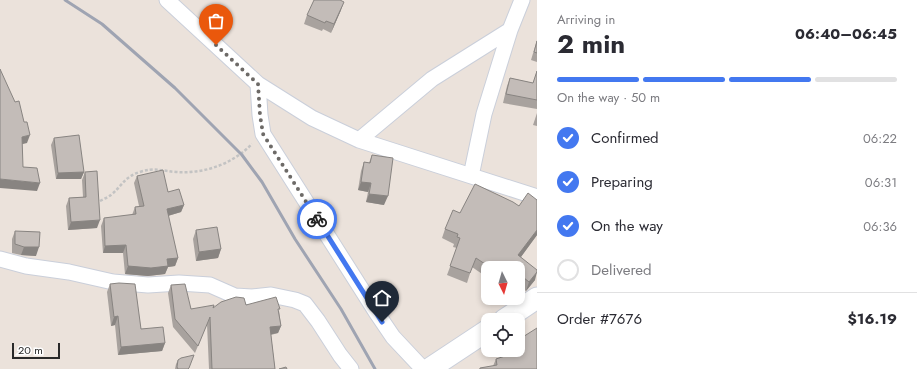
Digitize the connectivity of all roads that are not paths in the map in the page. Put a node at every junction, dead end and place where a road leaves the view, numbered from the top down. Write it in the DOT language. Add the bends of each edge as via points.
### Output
graph roads {
  1 [pos="167,0"];
  2 [pos="522,0"];
  3 [pos="510,30"];
  4 [pos="258,84"];
  5 [pos="359,140"];
  6 [pos="471,176"];
  7 [pos="537,198"];
  8 [pos="0,259"];
  9 [pos="537,298"];
  10 [pos="514,313"];
  11 [pos="481,335"];
  12 [pos="351,369"];
  13 [pos="423,369"];
  14 [pos="430,369"];
  1 -- 4 [label="street"];
  2 -- 3 [label="street"];
  3 -- 5 [label="street" via="432,79"];
  3 -- 6 [label="street" via="484,114"];
  4 -- 5 [label="street" via="312,118"];
  4 -- 13 [label="street" via="263,134 393,337"];
  5 -- 6 [label="street"];
  6 -- 7 [label="street"];
  8 -- 12 [label="street" via="113,282 210,285 235,296 271,295 294,300 305,304"];
  9 -- 10 [label="main road"];
  11 -- 14 [label="main road"];
}
